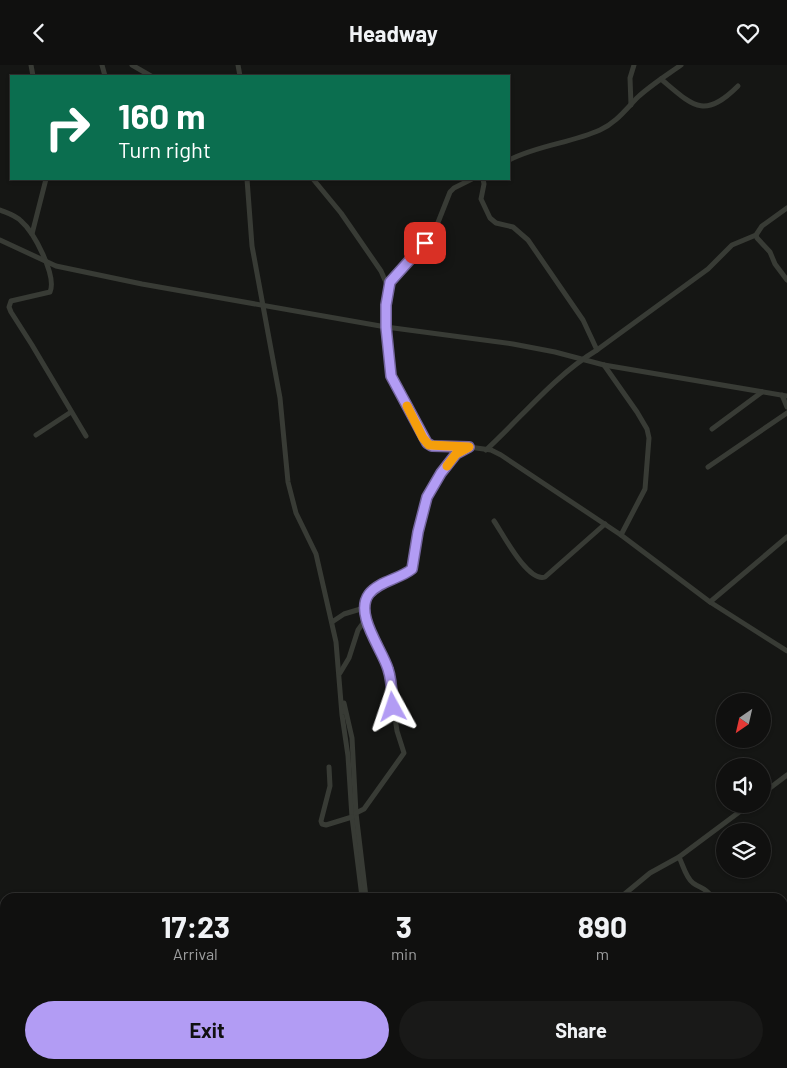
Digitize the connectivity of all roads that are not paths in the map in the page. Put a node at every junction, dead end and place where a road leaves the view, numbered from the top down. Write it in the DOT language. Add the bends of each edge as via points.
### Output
graph roads {
  1 [pos="132,65"];
  2 [pos="634,65"];
  3 [pos="681,65"];
  4 [pos="149,75"];
  5 [pos="661,79"];
  6 [pos="738,86"];
  7 [pos="631,105"];
  8 [pos="510,160"];
  9 [pos="46,180"];
  10 [pos="247,180"];
  11 [pos="314,180"];
  12 [pos="470,180"];
  13 [pos="483,180"];
  14 [pos="787,208"];
  15 [pos="0,210"];
  16 [pos="32,234"];
  17 [pos="756,235"];
  18 [pos="0,241"];
  19 [pos="46,263"];
  20 [pos="787,280"];
  21 [pos="388,287"];
  22 [pos="263,306"];
  23 [pos="386,327"];
  24 [pos="598,350"];
  25 [pos="581,359"];
  26 [pos="604,365"];
  27 [pos="762,392"];
  28 [pos="785,395"];
  29 [pos="787,407"];
  30 [pos="71,412"];
  31 [pos="787,413"];
  32 [pos="712,429"];
  33 [pos="36,435"];
  34 [pos="86,436"];
  35 [pos="469,447"];
  36 [pos="486,450"];
  37 [pos="708,467"];
  38 [pos="494,521"];
  39 [pos="604,524"];
  40 [pos="621,535"];
  41 [pos="787,537"];
  42 [pos="710,603"];
  43 [pos="364,607"];
  44 [pos="366,619"];
  45 [pos="332,622"];
  46 [pos="787,651"];
  47 [pos="340,673"];
  48 [pos="329,767"];
  49 [pos="787,775"];
  50 [pos="771,787"];
  51 [pos="738,813"];
  52 [pos="354,815"];
  53 [pos="679,857"];
  54 [pos="362,893"];
  55 [pos="365,893"];
  56 [pos="626,893"];
  57 [pos="709,893"];
  1 -- 4 [label="street"];
  2 -- 7 [label="street" via="630,78"];
  3 -- 5 [label="street"];
  5 -- 6 [label="street" via="702,107 714,106"];
  5 -- 7 [label="street"];
  7 -- 8 [label="street" via="600,130"];
  9 -- 16 [label="street"];
  10 -- 22 [label="street" via="252,245"];
  11 -- 21 [label="street" via="341,213 381,271"];
  12 -- 21 [label="street" via="450,192 432,235"];
  13 -- 24 [label="street" via="481,199 490,218 513,227 528,239 584,320"];
  14 -- 17 [label="street" via="762,226"];
  15 -- 16 [label="street" via="20,219"];
  16 -- 19 [label="street"];
  17 -- 20 [label="street"];
  17 -- 24 [label="street" via="732,245 708,269"];
  18 -- 19 [label="street"];
  19 -- 22 [label="street"];
  19 -- 30 [label="street" via="51,276 50,292 14,300 9,307"];
  21 -- 23 [label="street"];
  22 -- 23 [label="street"];
  22 -- 45 [label="street" via="280,398 292,499 316,554"];
  23 -- 25 [label="street" via="513,344"];
  23 -- 35 [label="street" via="391,376 423,438 432,446"];
  24 -- 25 [label="street"];
  25 -- 26 [label="street"];
  25 -- 36 [label="street"];
  26 -- 27 [label="street"];
  26 -- 40 [label="street" via="637,412 649,438 645,489"];
  27 -- 28 [label="street"];
  27 -- 32 [label="street"];
  28 -- 29 [label="street"];
  30 -- 33 [label="street"];
  30 -- 34 [label="street"];
  31 -- 37 [label="street"];
  35 -- 36 [label="street"];
  35 -- 43 [label="street" via="456,454 427,497 412,569 372,591"];
  36 -- 39 [label="street" via="501,455"];
  38 -- 39 [label="street" via="522,564 540,578"];
  39 -- 40 [label="street"];
  40 -- 42 [label="street"];
  41 -- 42 [label="street"];
  42 -- 46 [label="street"];
  43 -- 44 [label="street"];
  43 -- 45 [label="street"];
  44 -- 47 [label="street" via="358,629 349,658"];
  44 -- 52 [label="street" via="388,670 397,731 404,753 364,809"];
  45 -- 47 [label="street"];
  47 -- 52 [label="street" via="340,691 352,738"];
  48 -- 52 [label="street" via="330,786 322,824"];
  49 -- 50 [label="street"];
  51 -- 53 [label="street"];
  52 -- 54 [label="street"];
  52 -- 55 [label="street"];
  53 -- 56 [label="street" via="650,873"];
  53 -- 57 [label="street" via="692,882"];
}
